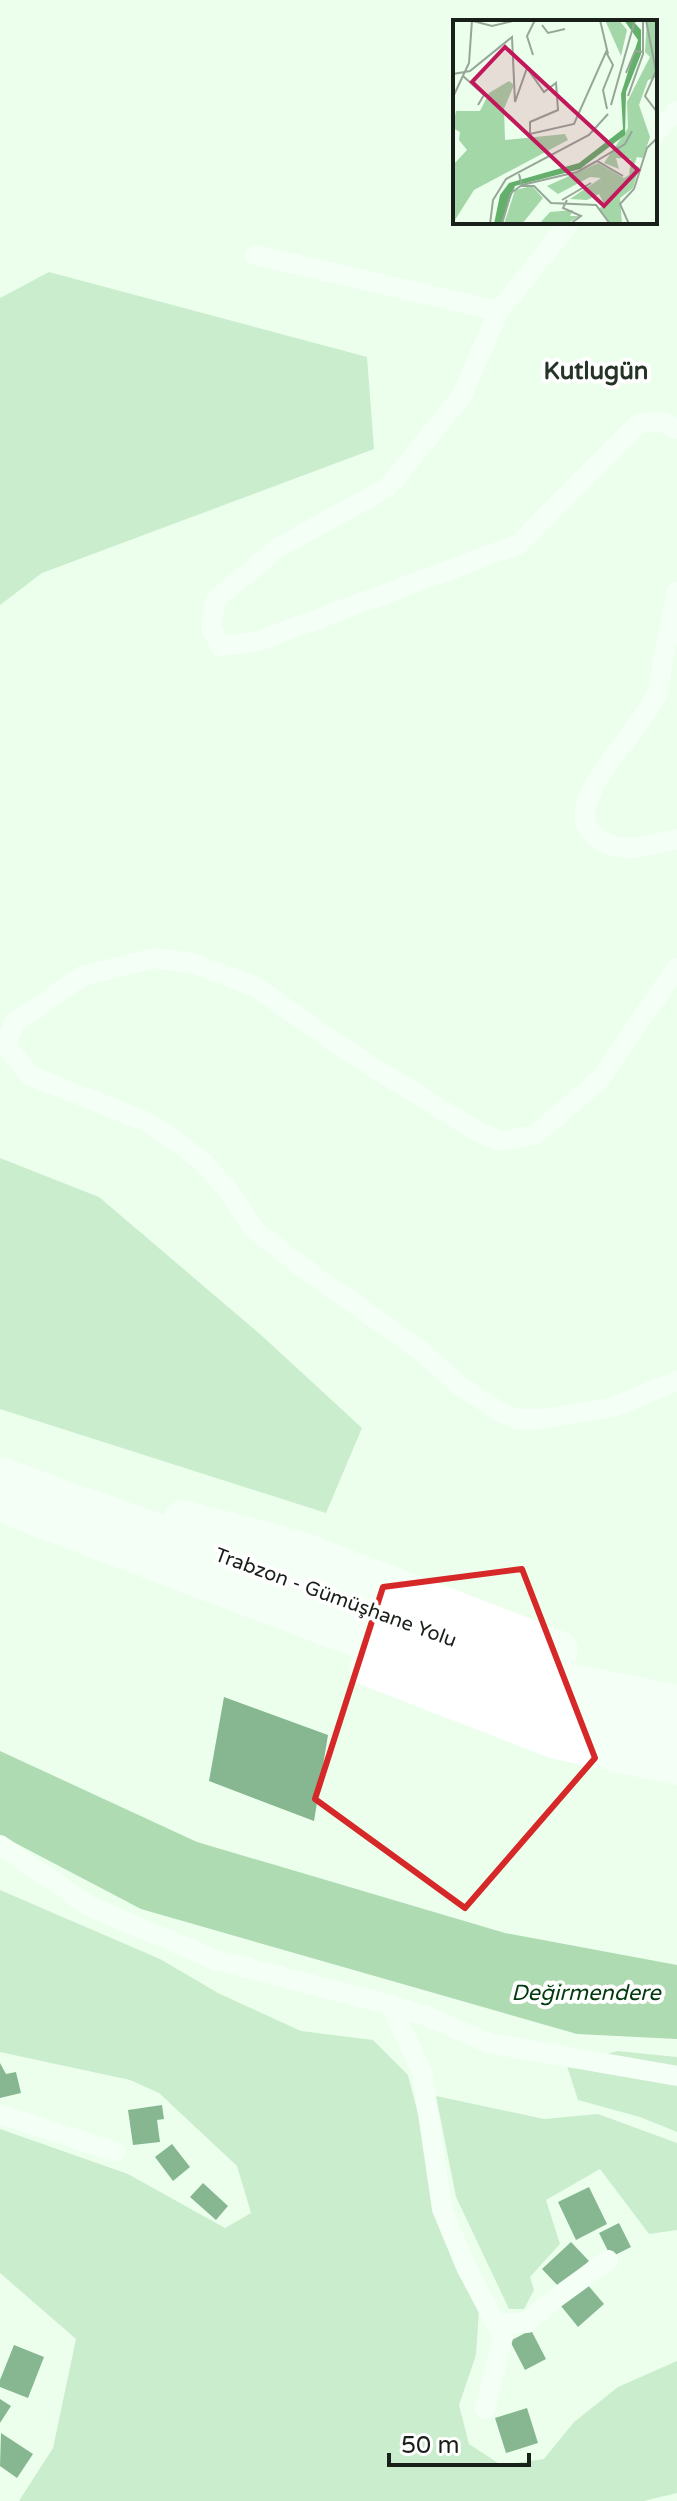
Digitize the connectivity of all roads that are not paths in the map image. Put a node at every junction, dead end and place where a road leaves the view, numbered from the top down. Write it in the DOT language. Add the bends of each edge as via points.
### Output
graph roads {
  1 [pos="677,111"];
  2 [pos="657,131"];
  3 [pos="568,224"];
  4 [pos="255,255"];
  5 [pos="499,311"];
  6 [pos="677,429"];
  7 [pos="677,592"];
  8 [pos="677,839"];
  9 [pos="677,968"];
  10 [pos="677,1381"];
  11 [pos="0,1476"];
  12 [pos="0,1503"];
  13 [pos="60,1526"];
  14 [pos="677,1681"];
  15 [pos="677,1704"];
  16 [pos="677,1733"];
  17 [pos="677,1766"];
  18 [pos="0,1845"];
  19 [pos="391,2005"];
  20 [pos="677,2076"];
  21 [pos="0,2114"];
  22 [pos="116,2152"];
  23 [pos="608,2260"];
  24 [pos="498,2324"];
  25 [pos="485,2409"];
  1 -- 2 [label="street"];
  3 -- 5 [label="street"];
  4 -- 5 [label="street"];
  5 -- 6 [label="street" via="461,397 388,487 278,548 216,599 211,627 220,646 256,642 519,544 639,423 663,422"];
  7 -- 8 [label="street" via="656,695 594,783 582,815 587,830 618,850"];
  9 -- 10 [label="street" via="599,1080 535,1135 503,1141 480,1133 352,1054 254,986 192,963 155,958 82,976 14,1023 6,1046 31,1076 150,1123 201,1160 253,1228 500,1412 540,1419 613,1407"];
  11 -- 14 [label="highway, Trabzon - Gümüşhane Yolu" via="299,1550 591,1663"];
  11 -- 15 [label="highway, Trabzon - Gümüşhane Yolu" via="574,1683"];
  12 -- 13 [label="highway, Trabzon - Gümüşhane Yolu"];
  13 -- 16 [label="highway, Trabzon - Gümüşhane Yolu" via="393,1652 650,1730"];
  13 -- 17 [label="highway, Trabzon - Gümüşhane Yolu" via="217,1605 401,1681 556,1740"];
  18 -- 19 [label="street" via="89,1906 213,1959"];
  19 -- 20 [label="street" via="488,2043"];
  19 -- 24 [label="street" via="422,2072 442,2209"];
  21 -- 22 [label="street"];
  23 -- 24 [label="street" via="527,2323"];
  24 -- 25 [label="street" via="503,2337"];
}
